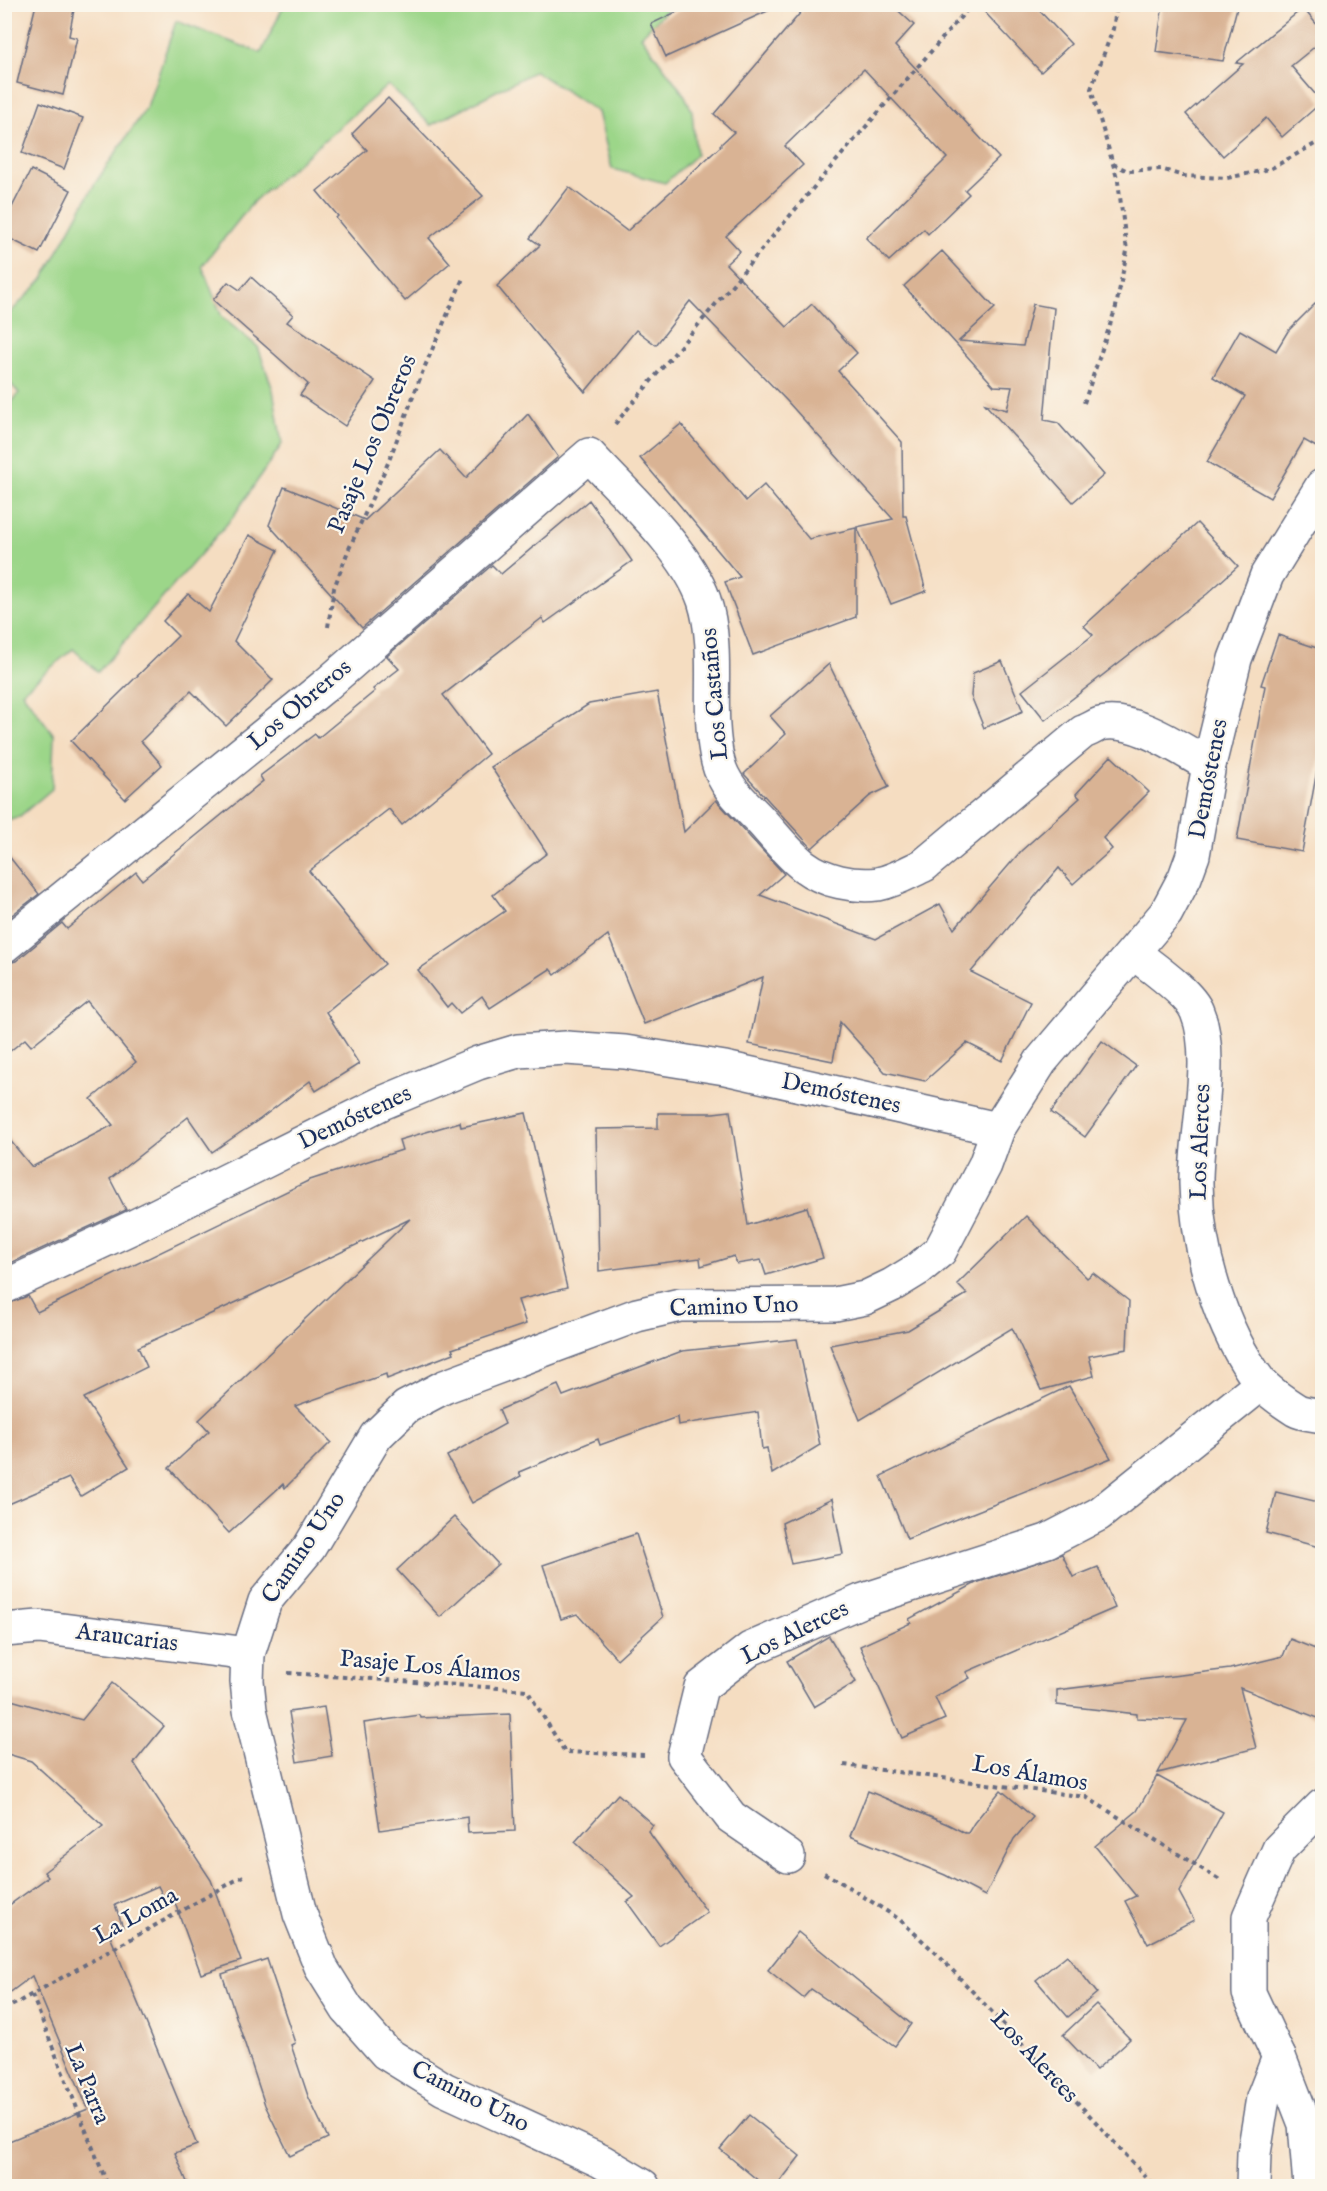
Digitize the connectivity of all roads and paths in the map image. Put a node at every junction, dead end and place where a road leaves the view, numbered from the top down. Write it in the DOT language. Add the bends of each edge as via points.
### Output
graph roads {
  1 [pos="972,4"];
  2 [pos="1117,4"];
  3 [pos="1323,140"];
  4 [pos="1113,164"];
  5 [pos="464,276"];
  6 [pos="648,385"];
  7 [pos="1084,403"];
  8 [pos="589,455"];
  9 [pos="1323,486"];
  10 [pos="328,629"];
  11 [pos="1209,765"];
  12 [pos="4,946"];
  13 [pos="1134,953"];
  14 [pos="998,1129"];
  15 [pos="4,1287"];
  16 [pos="1261,1384"];
  17 [pos="1323,1416"];
  18 [pos="4,1630"];
  19 [pos="248,1662"];
  20 [pos="684,1756"];
  21 [pos="844,1765"];
  22 [pos="1323,1806"];
  23 [pos="285,1853"];
  24 [pos="788,1856"];
  25 [pos="1256,1903"];
  26 [pos="32,1995"];
  27 [pos="4,2010"];
  28 [pos="1279,2057"];
  29 [pos="108,2187"];
  30 [pos="643,2187"];
  31 [pos="1154,2187"];
  32 [pos="1253,2187"];
  33 [pos="1310,2187"];
  1 -- 6 [label="path"];
  2 -- 4 [label="path" via="1092,89"];
  3 -- 4 [label="path" via="1270,169 1227,178 1183,176 1161,169 1128,171"];
  4 -- 7 [label="path" via="1127,252 1116,307"];
  5 -- 10 [label="path, Pasaje Los Obreros" via="348,551 334,588"];
  8 -- 11 [label="street, Los Castaños" via="674,547 704,600 712,639 714,737 719,765 731,790 804,867 828,879 878,884 924,865 1083,732 1100,724 1120,723 1140,729"];
  8 -- 12 [label="street, Los Obreros" via="327,684"];
  9 -- 11 [label="street, Demóstenes" via="1267,575 1235,659"];
  11 -- 13 [label="street, Demóstenes" via="1193,855 1185,877 1166,913"];
  13 -- 14 [label="street, Demóstenes" via="1055,1041"];
  13 -- 16 [label="street, Los Alerces" via="1186,996 1202,1026 1205,1053 1196,1185 1201,1235 1210,1278 1234,1340"];
  14 -- 15 [label="street, Demóstenes" via="702,1064 613,1051 518,1051 478,1063 382,1103"];
  14 -- 19 [label="street, Camino Uno" via="985,1165 940,1251 918,1269 865,1298 835,1304 680,1305 658,1310 444,1387 406,1407 376,1436 309,1548 265,1601"];
  16 -- 17 [label="street, Los Alerces" via="1297,1411"];
  16 -- 20 [label="street, Los Alerces" via="1099,1514 1047,1542 861,1601 750,1649 701,1687"];
  18 -- 19 [label="street, Araucarias" via="39,1627"];
  19 -- 20 [label="path, Pasaje Los Álamos" via="527,1690 565,1752"];
  19 -- 23 [label="street, Camino Uno" via="250,1710"];
  20 -- 24 [label="street" via="731,1817"];
  21 -- 25 [label="path, Los Álamos" via="1086,1797"];
  22 -- 25 [label="street" via="1279,1850"];
  23 -- 26 [label="path, La Loma"];
  23 -- 30 [label="street, Camino Uno" via="300,1914 322,1969 347,2009 387,2052 444,2090 601,2161"];
  24 -- 31 [label="path, Los Alerces" via="842,1883 899,1919 937,1954"];
  25 -- 28 [label="street" via="1249,1917 1249,1993"];
  26 -- 27 [label="path, La Loma"];
  26 -- 29 [label="path, La Parra"];
  28 -- 32 [label="street" via="1263,2098"];
  28 -- 33 [label="street" via="1305,2124"];
}
